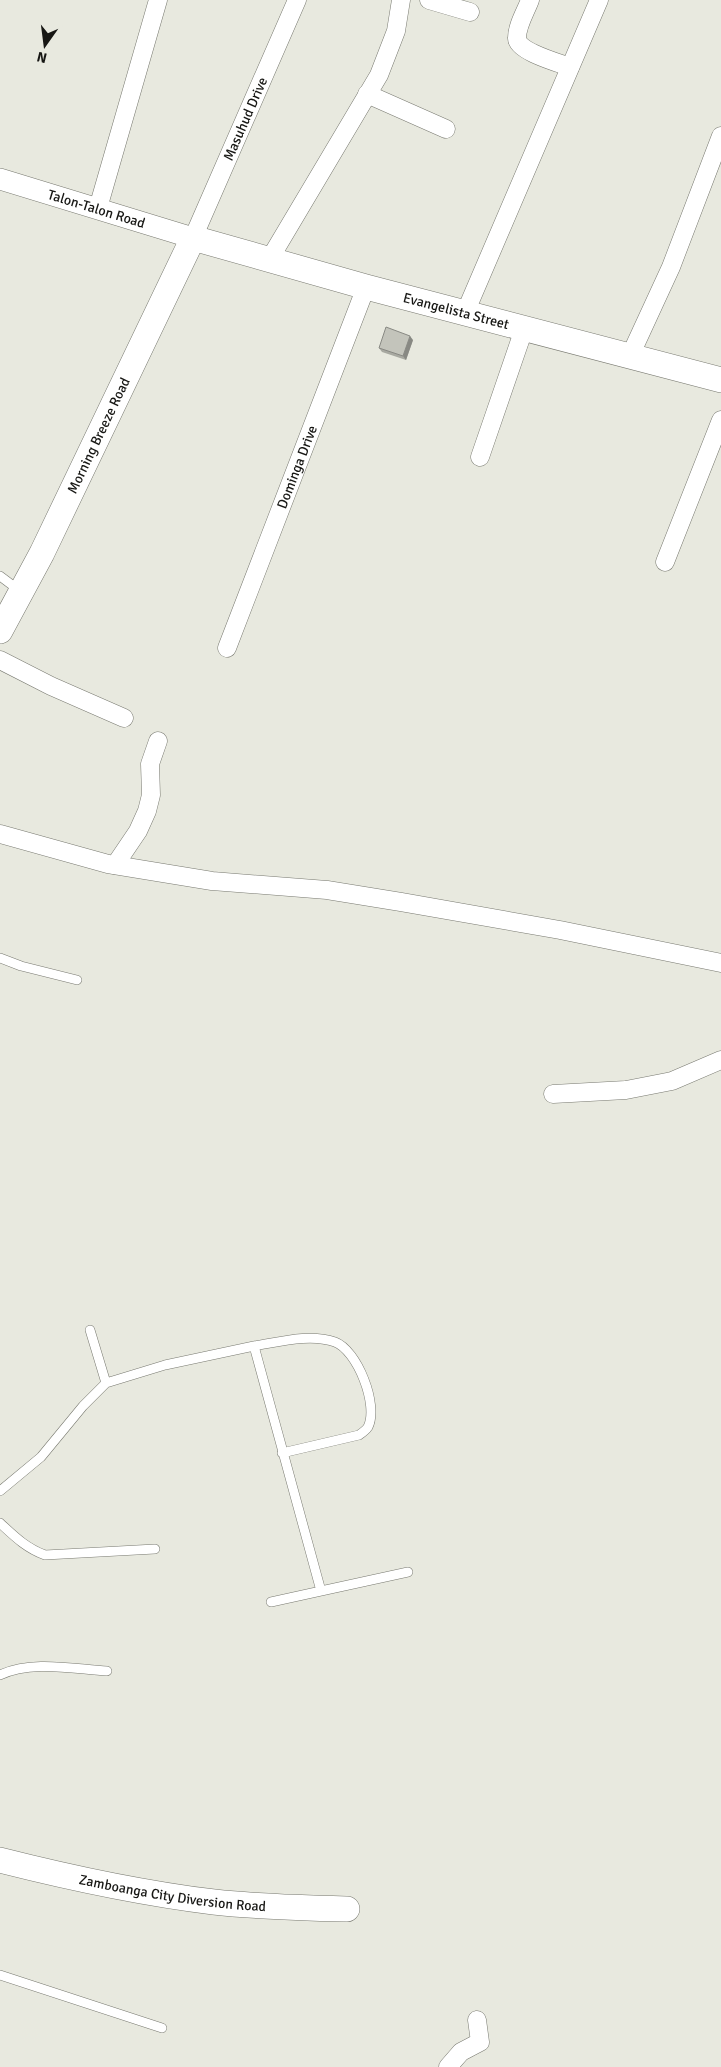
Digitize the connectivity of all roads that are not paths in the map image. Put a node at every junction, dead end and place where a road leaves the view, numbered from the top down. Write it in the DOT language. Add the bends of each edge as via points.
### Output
graph roads {
  1 [pos="158,0"];
  2 [pos="297,0"];
  3 [pos="401,0"];
  4 [pos="429,0"];
  5 [pos="530,0"];
  6 [pos="599,0"];
  7 [pos="470,12"];
  8 [pos="570,67"];
  9 [pos="367,94"];
  10 [pos="446,129"];
  11 [pos="721,136"];
  12 [pos="0,178"];
  13 [pos="98,208"];
  14 [pos="193,238"];
  15 [pos="269,260"];
  16 [pos="366,287"];
  17 [pos="465,313"];
  18 [pos="524,328"];
  19 [pos="630,356"];
  20 [pos="721,380"];
  21 [pos="721,420"];
  22 [pos="480,457"];
  23 [pos="665,562"];
  24 [pos="0,576"];
  25 [pos="22,592"];
  26 [pos="0,631"];
  27 [pos="227,648"];
  28 [pos="0,660"];
  29 [pos="124,718"];
  30 [pos="158,740"];
  31 [pos="0,834"];
  32 [pos="115,865"];
  33 [pos="0,958"];
  34 [pos="721,963"];
  35 [pos="77,980"];
  36 [pos="721,1060"];
  37 [pos="554,1094"];
  38 [pos="90,1330"];
  39 [pos="254,1346"];
  40 [pos="106,1383"];
  41 [pos="282,1453"];
  42 [pos="0,1491"];
  43 [pos="0,1523"];
  44 [pos="155,1549"];
  45 [pos="408,1572"];
  46 [pos="321,1591"];
  47 [pos="271,1602"];
  48 [pos="107,1671"];
  49 [pos="0,1675"];
  50 [pos="0,1860"];
  51 [pos="347,1909"];
  52 [pos="0,1975"];
  53 [pos="477,2020"];
  54 [pos="162,2028"];
  55 [pos="448,2067"];
  1 -- 13 [label="street"];
  2 -- 14 [label="street, Masuhud Drive"];
  3 -- 9 [label="street" via="390,51"];
  4 -- 7 [label="street"];
  5 -- 8 [label="street" via="519,28 518,43 527,51"];
  6 -- 8 [label="street"];
  8 -- 17 [label="street"];
  9 -- 10 [label="street"];
  9 -- 15 [label="street"];
  11 -- 19 [label="street" via="671,267"];
  12 -- 13 [label="street, Talon-Talon Road"];
  13 -- 14 [label="street, Talon-Talon Road"];
  14 -- 15 [label="main road, Evangelista Street"];
  14 -- 25 [label="main road, Morning Breeze Road"];
  15 -- 16 [label="main road, Evangelista Street"];
  16 -- 17 [label="main road, Evangelista Street"];
  16 -- 27 [label="street, Dominga Drive"];
  17 -- 18 [label="main road, Evangelista Street"];
  18 -- 19 [label="main road, Evangelista Street"];
  18 -- 22 [label="street"];
  19 -- 20 [label="main road, Evangelista Street"];
  21 -- 23 [label="street"];
  24 -- 25 [label="lane"];
  25 -- 26 [label="main road, Morning Breeze Road"];
  28 -- 29 [label="street"];
  30 -- 32 [label="street" via="150,764 152,795 147,811"];
  31 -- 32 [label="street"];
  32 -- 34 [label="street" via="212,881 346,893 560,930"];
  33 -- 35 [label="lane"];
  36 -- 37 [label="street" via="672,1081 626,1090"];
  38 -- 40 [label="lane"];
  39 -- 40 [label="lane" via="165,1365"];
  39 -- 41 [label="lane"];
  39 -- 41 [label="lane" via="312,1338 336,1342 353,1358 367,1391 368,1428 359,1435"];
  40 -- 42 [label="lane" via="41,1457"];
  41 -- 46 [label="lane"];
  43 -- 44 [label="lane" via="33,1551 45,1554"];
  45 -- 46 [label="lane"];
  46 -- 47 [label="lane"];
  48 -- 49 [label="lane" via="31,1667"];
  50 -- 51 [label="main road, Zamboanga City Diversion Road" via="150,1893 264,1906"];
  52 -- 54 [label="lane"];
  53 -- 55 [label="street" via="480,2042 461,2052"];
}
